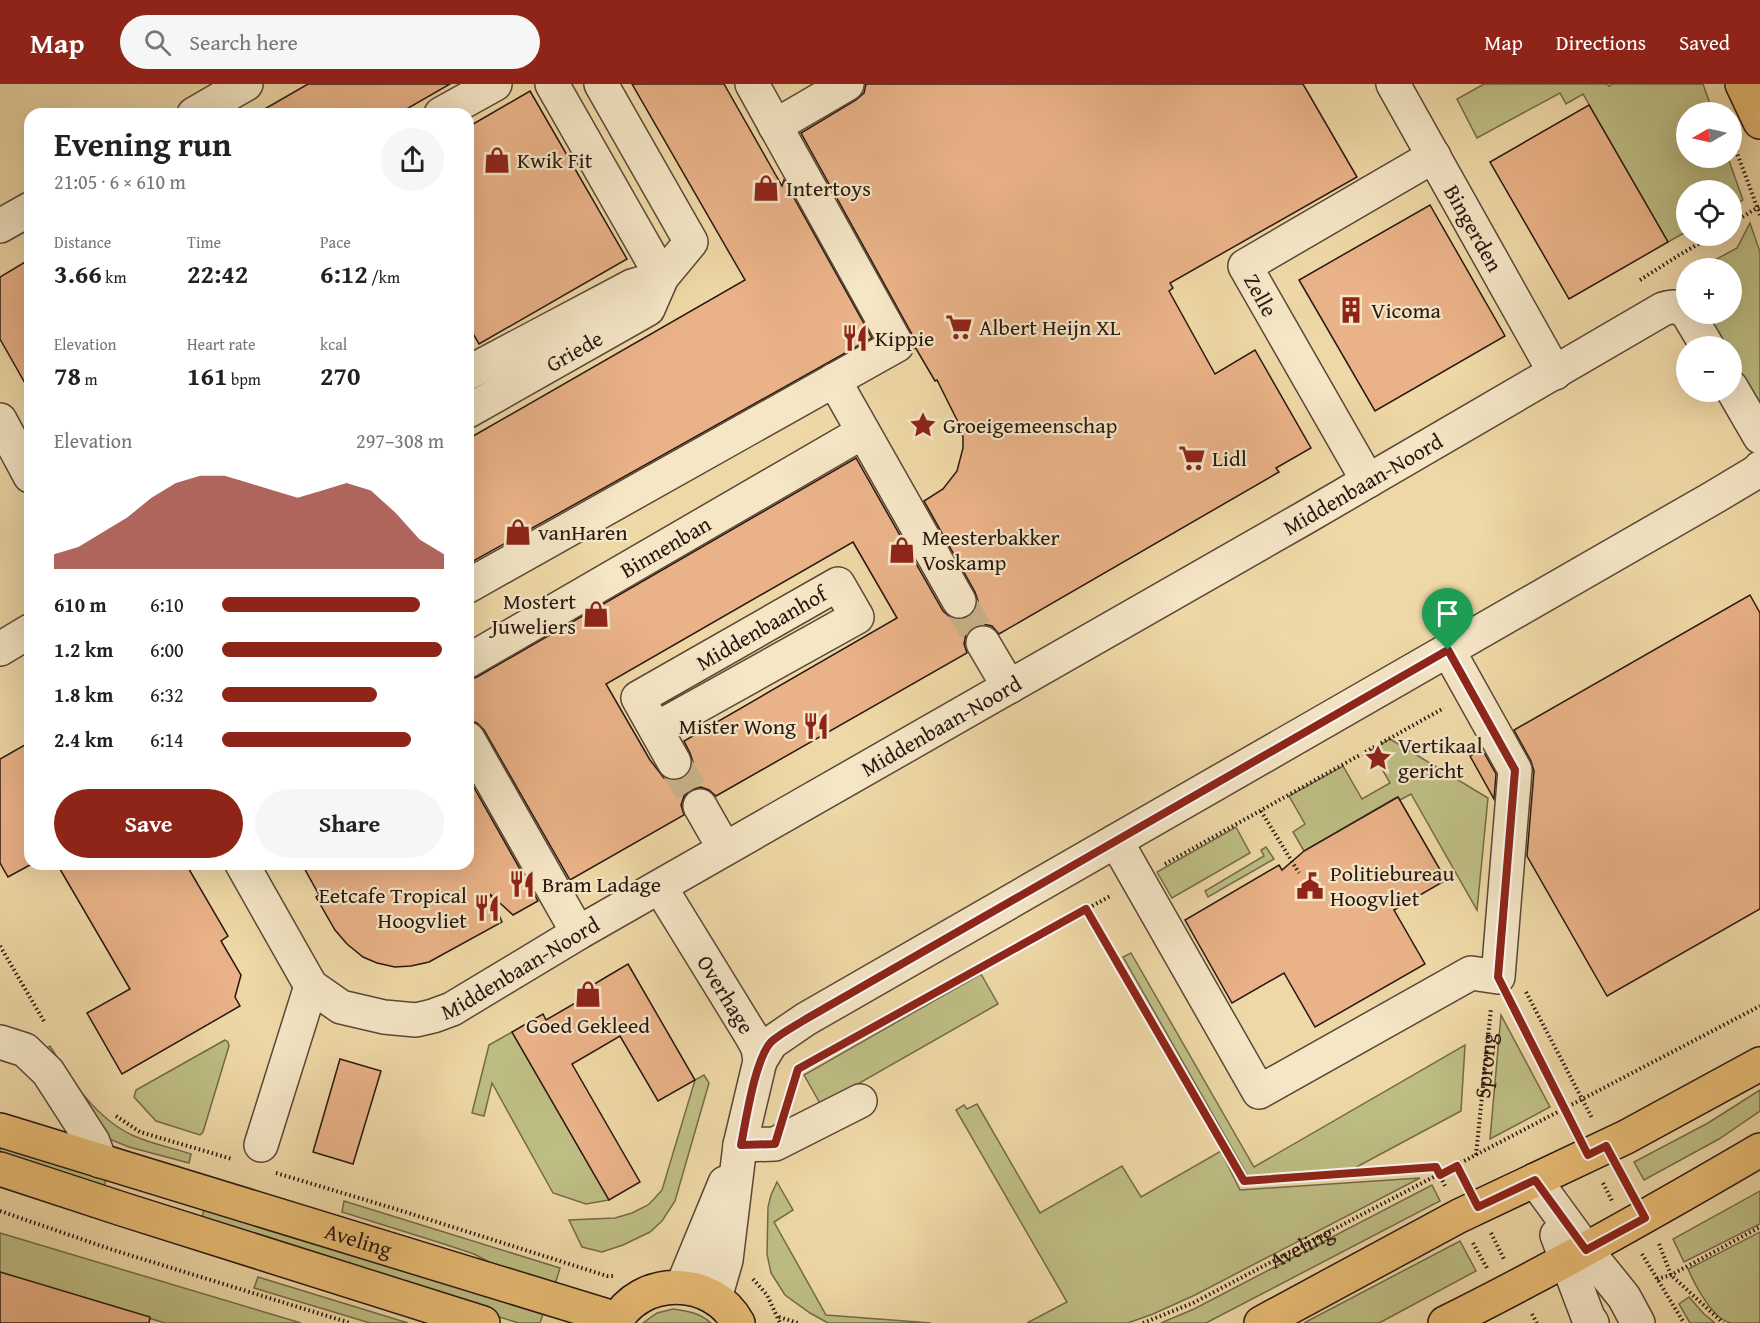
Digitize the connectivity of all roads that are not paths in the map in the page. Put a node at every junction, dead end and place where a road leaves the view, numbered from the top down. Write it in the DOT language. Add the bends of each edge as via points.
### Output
graph roads {
  1 [pos="246,84"];
  2 [pos="495,84"];
  3 [pos="552,84"];
  4 [pos="601,84"];
  5 [pos="752,84"];
  6 [pos="847,84"];
  7 [pos="1393,84"];
  8 [pos="1742,84"];
  9 [pos="204,108"];
  10 [pos="452,108"];
  11 [pos="1760,122"];
  12 [pos="775,126"];
  13 [pos="1434,156"];
  14 [pos="24,212"];
  15 [pos="0,226"];
  16 [pos="662,277"];
  17 [pos="1676,307"];
  18 [pos="474,370"];
  19 [pos="1555,373"];
  20 [pos="834,380"];
  21 [pos="1740,402"];
  22 [pos="474,408"];
  23 [pos="0,420"];
  24 [pos="863,432"];
  25 [pos="1760,437"];
  26 [pos="24,465"];
  27 [pos="1760,468"];
  28 [pos="1368,481"];
  29 [pos="474,583"];
  30 [pos="959,601"];
  31 [pos="24,635"];
  32 [pos="983,643"];
  33 [pos="0,649"];
  34 [pos="1448,650"];
  35 [pos="474,658"];
  36 [pos="1009,687"];
  37 [pos="656,729"];
  38 [pos="474,750"];
  39 [pos="674,762"];
  40 [pos="700,806"];
  41 [pos="1116,841"];
  42 [pos="724,848"];
  43 [pos="245,870"];
  44 [pos="660,887"];
  45 [pos="578,933"];
  46 [pos="311,986"];
  47 [pos="2,1035"];
  48 [pos="760,1062"];
  49 [pos="1760,1064"];
  50 [pos="860,1101"];
  51 [pos="0,1130"];
  52 [pos="261,1145"];
  53 [pos="741,1145"];
  54 [pos="1760,1150"];
  55 [pos="100,1161"];
  56 [pos="0,1169"];
  57 [pos="1535,1180"];
  58 [pos="1576,1255"];
  59 [pos="682,1287"];
  60 [pos="715,1298"];
  61 [pos="1631,1310"];
  62 [pos="467,1320"];
  63 [pos="616,1321"];
  64 [pos="738,1323"];
  65 [pos="1261,1323"];
  66 [pos="1445,1323"];
  67 [pos="1592,1323"];
  1 -- 9 [label="street"];
  2 -- 10 [label="street"];
  3 -- 16 [label="street"];
  4 -- 16 [label="street, Griede" via="691,242"];
  5 -- 12 [label="street"];
  6 -- 12 [label="street"];
  7 -- 13 [label="street, Bingerden"];
  8 -- 11 [label="main road"];
  12 -- 20 [label="street" via="897,345"];
  13 -- 19 [label="street, Bingerden"];
  13 -- 28 [label="street, Zelle" via="1245,266"];
  14 -- 15 [label="street"];
  16 -- 18 [label="street, Griede" via="632,286"];
  16 -- 22 [label="street, Griede" via="648,309"];
  17 -- 19 [label="street, Middenbaan-Noord" via="1663,309"];
  19 -- 28 [label="street, Middenbaan-Noord"];
  20 -- 24 [label="street"];
  20 -- 29 [label="street"];
  21 -- 25 [label="street"];
  23 -- 26 [label="street"];
  24 -- 30 [label="street"];
  24 -- 35 [label="street, Binnenban"];
  27 -- 34 [label="street"];
  28 -- 36 [label="street, Middenbaan-Noord"];
  31 -- 33 [label="street"];
  32 -- 36 [label="street"];
  34 -- 41 [label="street"];
  34 -- 41 [label="street" via="1515,770 1511,982 1471,973 1259,1092"];
  36 -- 42 [label="street, Middenbaan-Noord"];
  37 -- 37 [label="street, Middenbaanhof" via="857,617 838,584 638,698"];
  37 -- 39 [label="street, Middenbaanhof"];
  38 -- 45 [label="street"];
  40 -- 42 [label="street"];
  41 -- 48 [label="street" via="806,1019 771,1043"];
  42 -- 44 [label="street, Middenbaan-Noord"];
  43 -- 46 [label="street, Middenbaan-Noord"];
  44 -- 45 [label="street, Middenbaan-Noord"];
  44 -- 48 [label="street, Overhage" via="751,1035"];
  45 -- 46 [label="street, Middenbaan-Noord" via="452,1009 416,1020 340,1007"];
  46 -- 52 [label="street"];
  47 -- 55 [label="street" via="48,1072 93,1142"];
  48 -- 53 [label="street, Overhage"];
  49 -- 57 [label="main road"];
  50 -- 53 [label="street" via="775,1144"];
  51 -- 55 [label="main road, Aveling"];
  53 -- 59 [label="street, Overhage"];
  53 -- 60 [label="street, Overhage" via="729,1243"];
  54 -- 58 [label="main road"];
  55 -- 63 [label="main road, Aveling"];
  56 -- 62 [label="main road, Aveling"];
  57 -- 58 [label="street"];
  57 -- 65 [label="main road" via="1469,1211"];
  58 -- 61 [label="street"];
  58 -- 66 [label="main road"];
  58 -- 67 [label="street"];
  59 -- 60 [label="main road"];
  59 -- 63 [label="main road" via="645,1294"];
  60 -- 64 [label="main road"];
}
